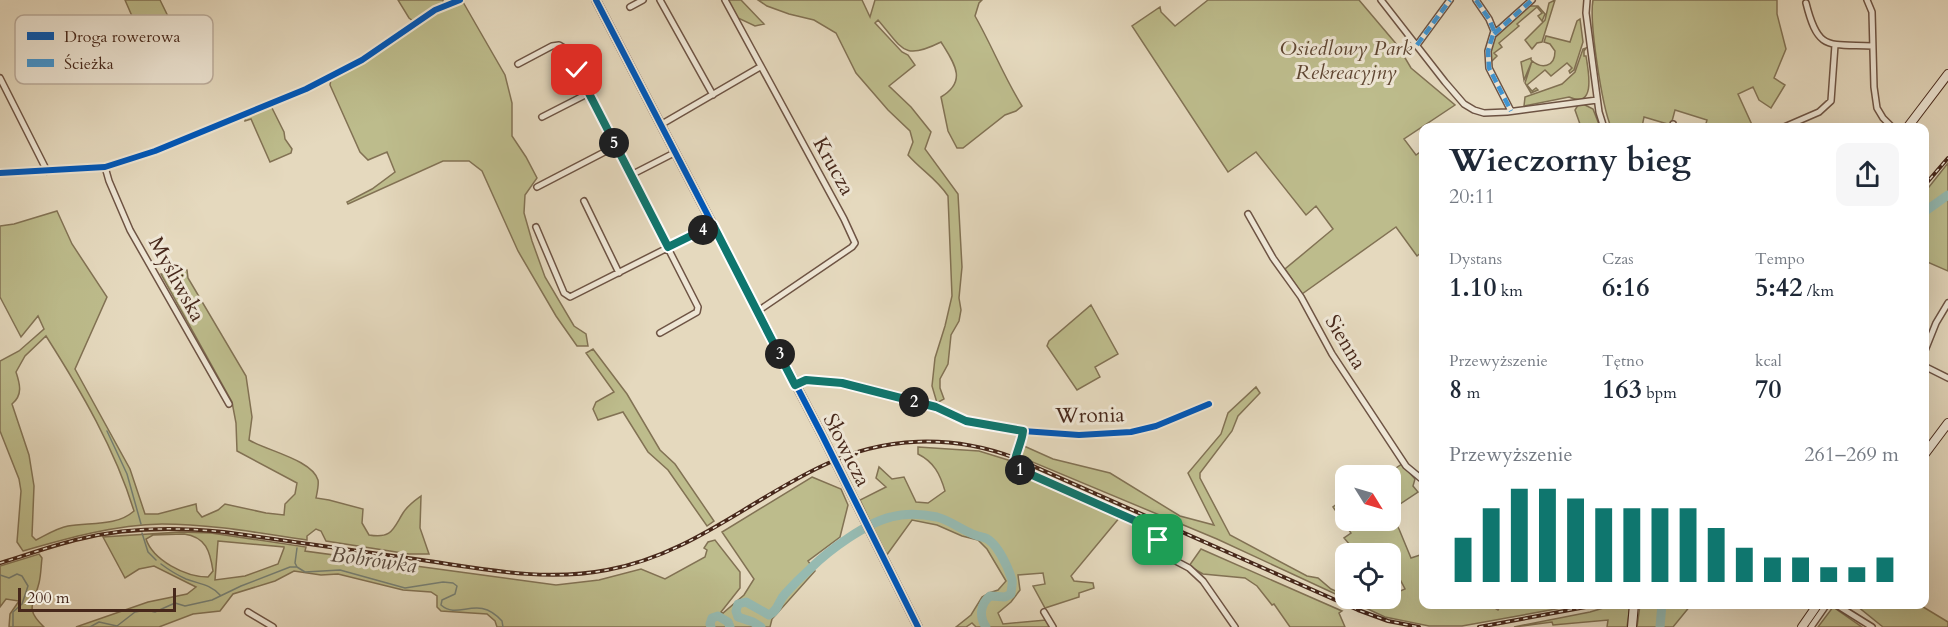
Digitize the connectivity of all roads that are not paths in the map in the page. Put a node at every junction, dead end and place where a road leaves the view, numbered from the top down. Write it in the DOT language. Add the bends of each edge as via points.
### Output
graph roads {
  1 [pos="460,0"];
  2 [pos="596,0"];
  3 [pos="643,0"];
  4 [pos="660,0"];
  5 [pos="724,0"];
  6 [pos="1381,0"];
  7 [pos="1450,0"];
  8 [pos="1476,0"];
  9 [pos="1532,0"];
  10 [pos="1587,0"];
  11 [pos="1867,0"];
  12 [pos="1806,3"];
  13 [pos="630,7"];
  14 [pos="1494,34"];
  15 [pos="1417,45"];
  16 [pos="1835,45"];
  17 [pos="1872,46"];
  18 [pos="518,64"];
  19 [pos="760,67"];
  20 [pos="1948,74"];
  21 [pos="0,78"];
  22 [pos="589,93"];
  23 [pos="713,95"];
  24 [pos="1597,100"];
  25 [pos="1511,111"];
  26 [pos="542,117"];
  27 [pos="1603,123"];
  28 [pos="1794,123"];
  29 [pos="1888,123"];
  30 [pos="1911,123"];
  31 [pos="662,124"];
  32 [pos="616,146"];
  33 [pos="676,152"];
  34 [pos="47,171"];
  35 [pos="632,175"];
  36 [pos="537,188"];
  37 [pos="584,201"];
  38 [pos="1248,214"];
  39 [pos="713,225"];
  40 [pos="536,228"];
  41 [pos="668,247"];
  42 [pos="619,273"];
  43 [pos="1948,303"];
  44 [pos="758,311"];
  45 [pos="660,333"];
  46 [pos="1929,340"];
  47 [pos="1929,368"];
  48 [pos="1948,378"];
  49 [pos="795,385"];
  50 [pos="229,404"];
  51 [pos="1209,404"];
  52 [pos="1948,423"];
  53 [pos="1023,431"];
  54 [pos="1929,448"];
  55 [pos="1419,477"];
  56 [pos="1634,609"];
  57 [pos="1815,609"];
  58 [pos="1824,609"];
  59 [pos="1843,609"];
  60 [pos="248,612"];
  61 [pos="1044,612"];
  62 [pos="273,627"];
  63 [pos="918,627"];
  64 [pos="1053,627"];
  65 [pos="1235,627"];
  66 [pos="1632,627"];
  67 [pos="1802,627"];
  68 [pos="1811,627"];
  69 [pos="1872,627"];
  1 -- 50 [label="street, Myśliwska" via="435,10 362,60 316,85 105,167 130,230"];
  2 -- 31 [label="street, Słowicza"];
  3 -- 13 [label="street"];
  4 -- 23 [label="street"];
  5 -- 19 [label="street, Krucza"];
  6 -- 15 [label="street"];
  7 -- 15 [label="street"];
  8 -- 14 [label="street" via="1490,19"];
  9 -- 14 [label="street"];
  10 -- 24 [label="street"];
  11 -- 17 [label="street" via="1872,12"];
  12 -- 16 [label="street" via="1815,34"];
  14 -- 25 [label="street" via="1488,64"];
  15 -- 25 [label="street" via="1464,104 1484,113"];
  16 -- 17 [label="street"];
  16 -- 28 [label="street" via="1831,100 1819,112"];
  17 -- 29 [label="street" via="1877,108"];
  18 -- 22 [label="street" via="559,45 567,51"];
  19 -- 23 [label="street"];
  19 -- 44 [label="street, Krucza" via="855,243"];
  20 -- 30 [label="street"];
  21 -- 34 [label="street"];
  22 -- 26 [label="street"];
  22 -- 32 [label="street"];
  23 -- 31 [label="street"];
  24 -- 25 [label="street"];
  24 -- 27 [label="street"];
  31 -- 33 [label="street, Słowicza"];
  32 -- 35 [label="street"];
  32 -- 36 [label="street"];
  33 -- 35 [label="street"];
  33 -- 39 [label="street, Słowicza"];
  35 -- 41 [label="street"];
  37 -- 42 [label="street"];
  38 -- 55 [label="street, Sienna" via="1332,354 1406,466"];
  39 -- 41 [label="street"];
  39 -- 44 [label="street, Słowicza"];
  40 -- 42 [label="street" via="564,293 570,297"];
  41 -- 42 [label="street"];
  41 -- 45 [label="street" via="698,307 697,312"];
  43 -- 46 [label="street"];
  44 -- 49 [label="street, Słowicza"];
  47 -- 48 [label="street"];
  49 -- 53 [label="street, Wronia" via="806,380 842,383 936,407 966,421"];
  49 -- 63 [label="street, Słowicza"];
  51 -- 53 [label="street, Wronia" via="1131,432 1079,435"];
  52 -- 54 [label="street"];
  53 -- 65 [label="street" via="1014,467 1138,522 1172,559 1203,581"];
  56 -- 66 [label="street"];
  57 -- 67 [label="street"];
  58 -- 68 [label="street"];
  59 -- 69 [label="street"];
  60 -- 62 [label="street"];
  61 -- 64 [label="street"];
}
